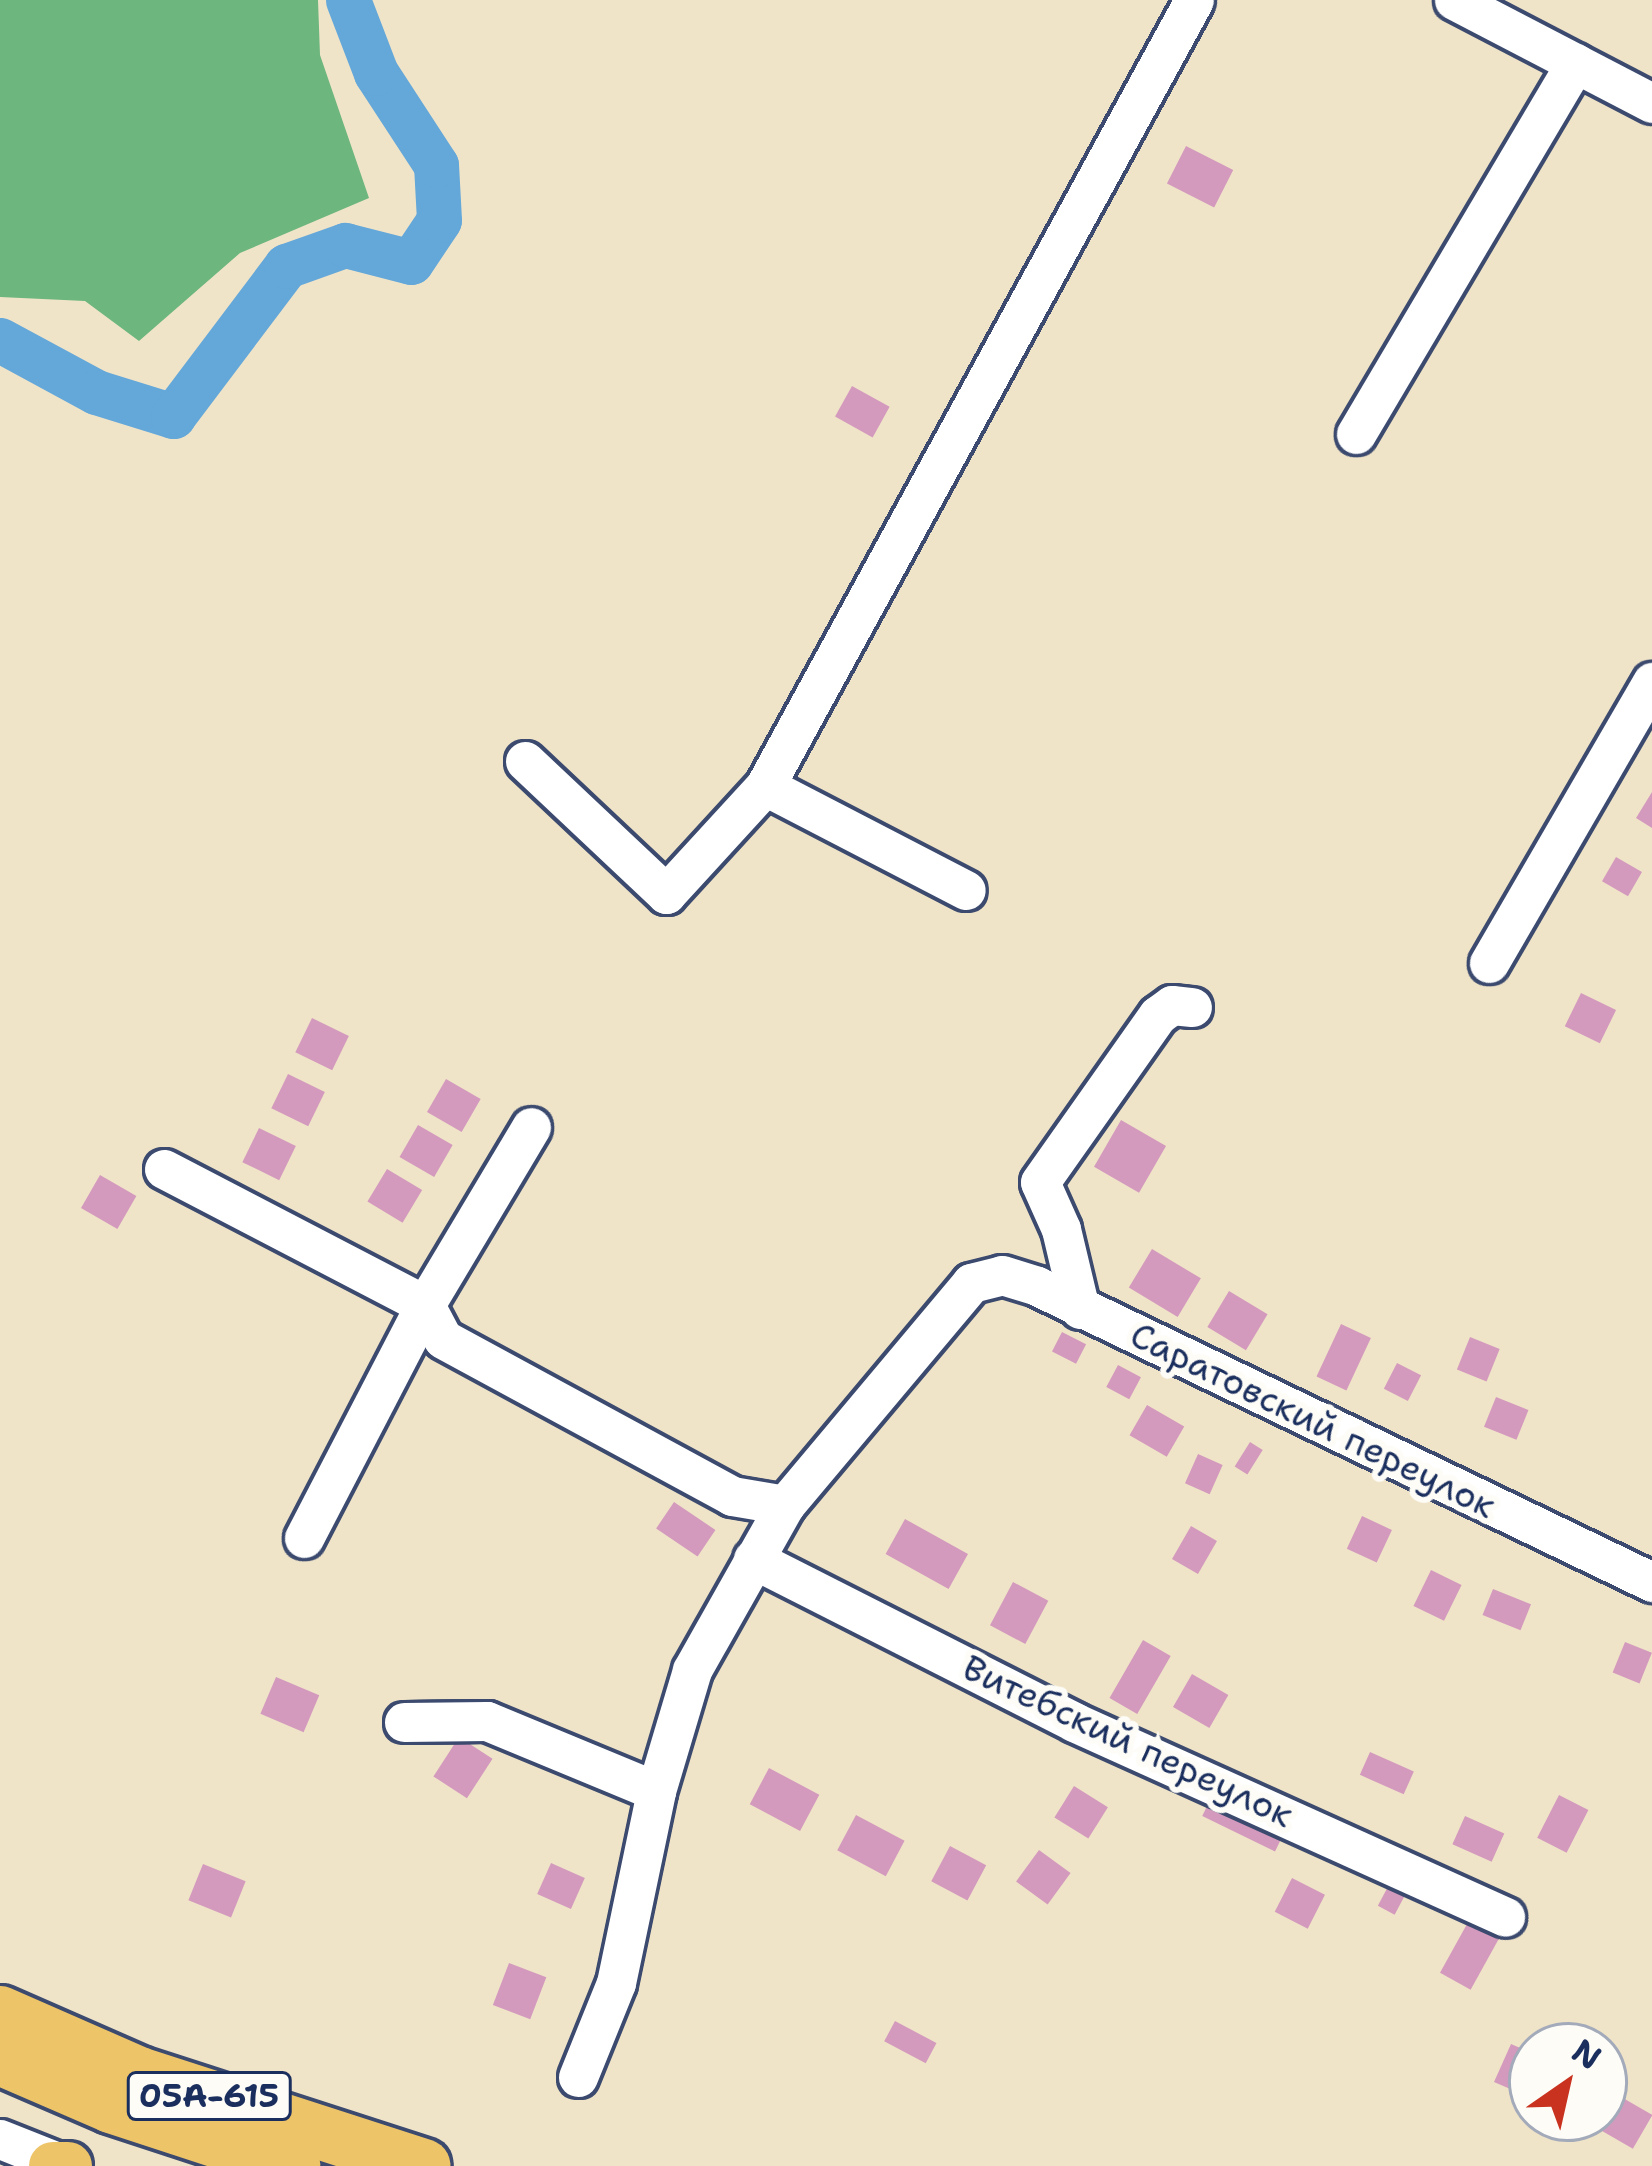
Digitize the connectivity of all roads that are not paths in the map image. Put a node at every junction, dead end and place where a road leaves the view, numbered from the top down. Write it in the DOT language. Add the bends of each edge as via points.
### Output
graph roads {
  1 [pos="1194,0"];
  2 [pos="1454,0"];
  3 [pos="1575,63"];
  4 [pos="1652,103"];
  5 [pos="1356,434"];
  6 [pos="1652,682"];
  7 [pos="525,761"];
  8 [pos="765,786"];
  9 [pos="966,890"];
  10 [pos="1489,963"];
  11 [pos="1192,1007"];
  12 [pos="531,1126"];
  13 [pos="164,1169"];
  14 [pos="425,1305"];
  15 [pos="1079,1309"];
  16 [pos="785,1505"];
  17 [pos="304,1538"];
  18 [pos="753,1559"];
  19 [pos="1652,1582"];
  20 [pos="404,1722"];
  21 [pos="656,1791"];
  22 [pos="1505,1917"];
  23 [pos="0,2013"];
  24 [pos="0,2058"];
  25 [pos="578,2077"];
  26 [pos="0,2139"];
  27 [pos="59,2164"];
  28 [pos="293,2166"];
  29 [pos="423,2166"];
  1 -- 8 [label="street"];
  2 -- 3 [label="street"];
  3 -- 4 [label="street"];
  3 -- 5 [label="street"];
  6 -- 10 [label="street"];
  7 -- 8 [label="street" via="666,894"];
  8 -- 9 [label="street"];
  11 -- 15 [label="street" via="1172,1005 1158,1015 1040,1182 1061,1229"];
  12 -- 14 [label="street"];
  13 -- 14 [label="street"];
  14 -- 16 [label="street" via="443,1339 732,1496"];
  14 -- 17 [label="street"];
  15 -- 16 [label="street, Саратовский переулок" via="1020,1279 970,1282"];
  15 -- 19 [label="street, Саратовский переулок"];
  16 -- 18 [label="street"];
  18 -- 21 [label="street" via="692,1670"];
  18 -- 22 [label="street, Витебский переулок" via="1074,1722"];
  20 -- 21 [label="street" via="487,1720"];
  21 -- 25 [label="street" via="616,1983"];
  23 -- 29 [label="highway, 05А-615" via="139,2074"];
  24 -- 28 [label="highway, 05А-615" via="111,2106"];
  26 -- 27 [label="street"];
}
